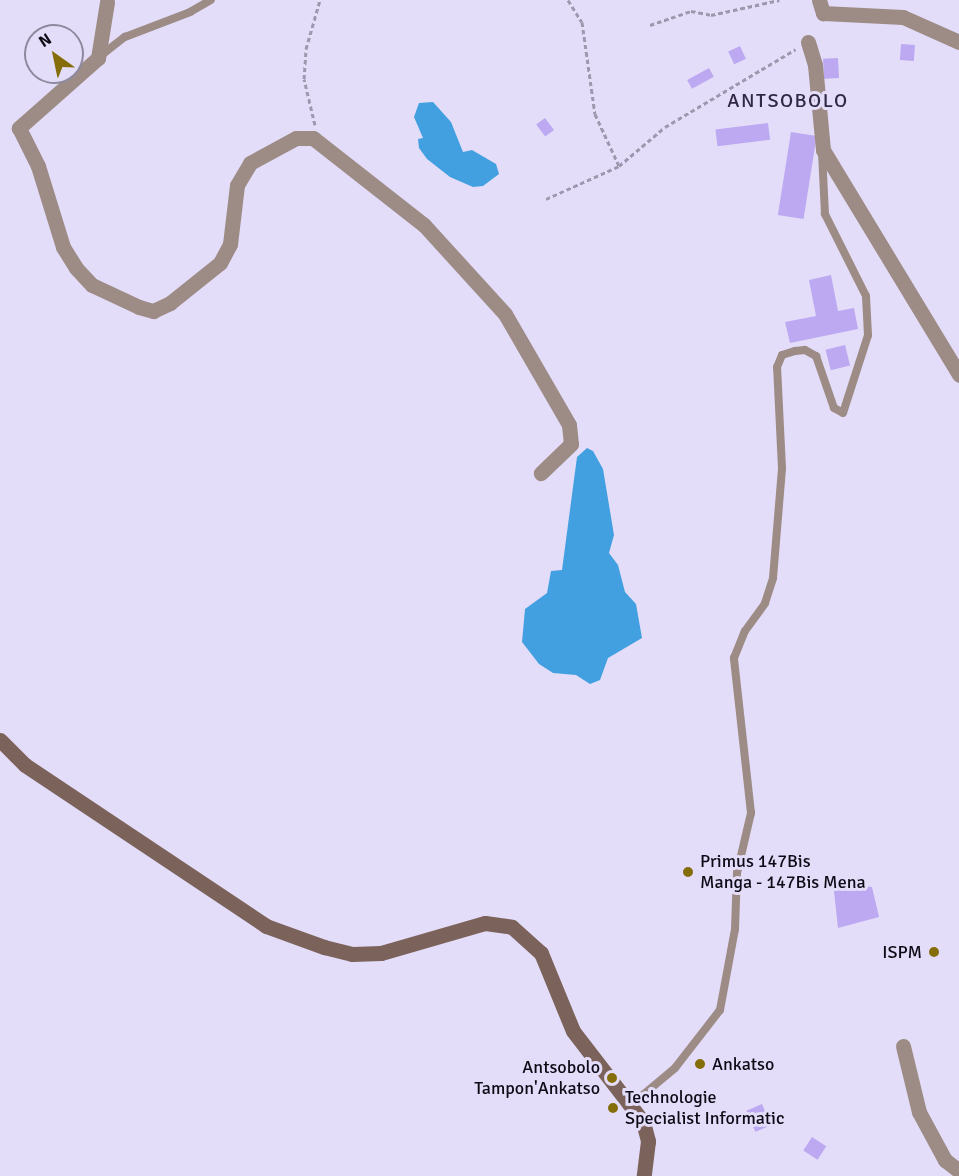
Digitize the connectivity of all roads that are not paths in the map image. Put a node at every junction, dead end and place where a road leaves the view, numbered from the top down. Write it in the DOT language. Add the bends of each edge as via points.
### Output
graph roads {
  1 [pos="212,0"];
  2 [pos="819,0"];
  3 [pos="108,2"];
  4 [pos="808,42"];
  5 [pos="959,42"];
  6 [pos="98,58"];
  7 [pos="823,150"];
  8 [pos="959,375"];
  9 [pos="541,473"];
  10 [pos="0,740"];
  11 [pos="903,1046"];
  12 [pos="632,1104"];
  13 [pos="959,1171"];
  14 [pos="644,1176"];
  1 -- 6 [label="lane" via="125,37"];
  2 -- 5 [label="street" via="823,13 903,17"];
  3 -- 6 [label="street"];
  4 -- 7 [label="street" via="815,65"];
  6 -- 9 [label="street" via="20,128 38,166 63,247 92,285 153,311 170,303 220,263 230,244 237,185 250,163 296,138 313,138 424,225 505,314 569,425 571,444"];
  7 -- 8 [label="street"];
  7 -- 12 [label="lane" via="825,214 866,296 868,335 843,413 834,408 816,356 805,350 795,351 782,355 777,367 782,468 773,578 765,603 745,631 734,658 751,813 737,873 735,929 720,1010 675,1068"];
  10 -- 12 [label="street" via="25,765 266,926 352,954 381,953 485,923 512,927 541,953 573,1031"];
  11 -- 13 [label="street" via="919,1112 945,1160"];
  12 -- 14 [label="street" via="648,1141"];
}
